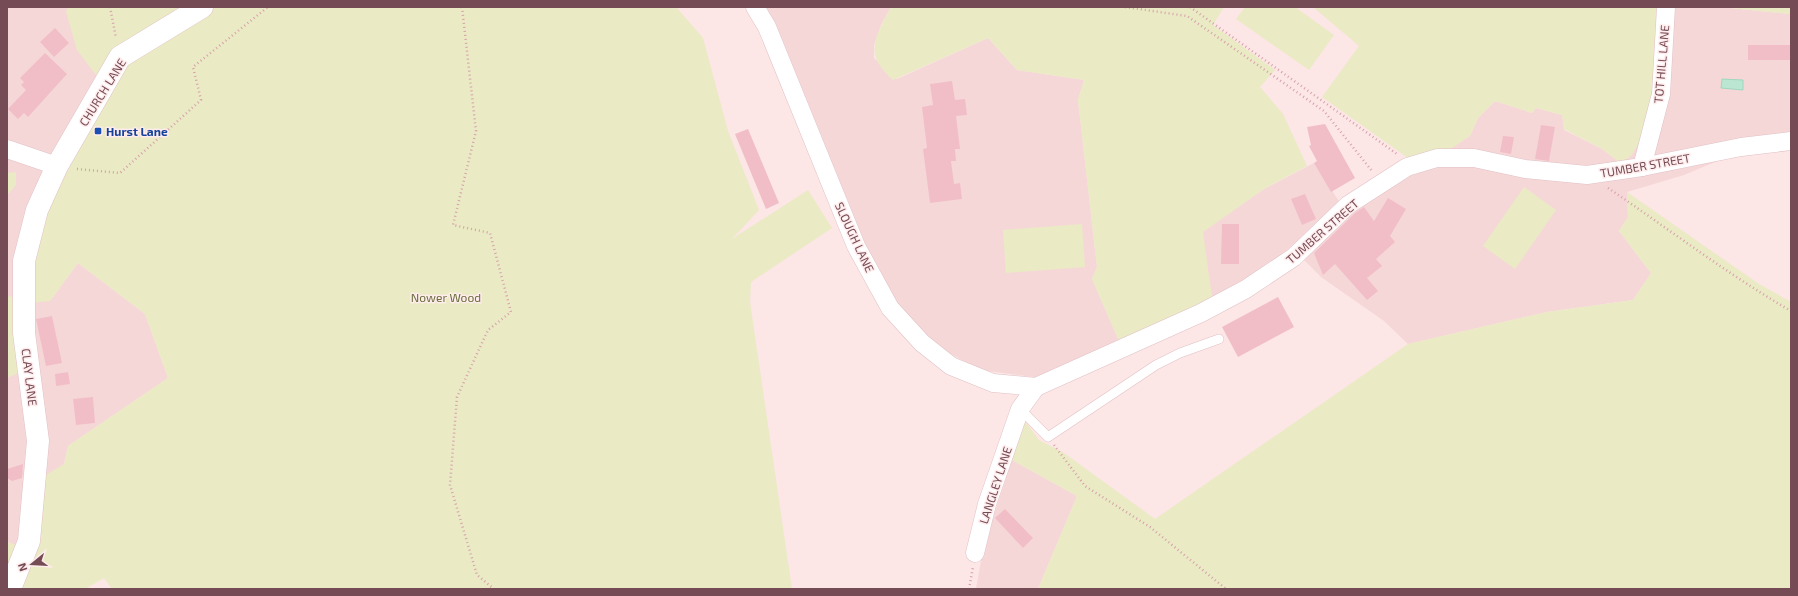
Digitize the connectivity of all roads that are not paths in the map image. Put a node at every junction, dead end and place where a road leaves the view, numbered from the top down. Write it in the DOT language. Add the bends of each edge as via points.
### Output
graph roads {
  1 [pos="202,7"];
  2 [pos="755,7"];
  3 [pos="1666,7"];
  4 [pos="1791,141"];
  5 [pos="7,149"];
  6 [pos="57,166"];
  7 [pos="1642,167"];
  8 [pos="1219,339"];
  9 [pos="1006,384"];
  10 [pos="1036,387"];
  11 [pos="1020,409"];
  12 [pos="975,553"];
  13 [pos="10,589"];
  1 -- 6 [label="street, CHURCH LANE" via="120,58"];
  2 -- 9 [label="street, SLOUGH LANE" via="767,27 856,246 890,308 922,343 951,366 993,382"];
  3 -- 7 [label="street, TOT HILL LANE" via="1661,94"];
  4 -- 7 [label="street, TUMBER STREET" via="1741,147"];
  5 -- 6 [label="street"];
  6 -- 13 [label="street, CLAY LANE" via="37,210 24,261 24,333 38,441 29,541"];
  7 -- 10 [label="street, TUMBER STREET" via="1588,175 1526,169 1474,158 1437,158 1407,167 1348,205 1294,256 1246,289 1201,313"];
  8 -- 11 [label="lane" via="1156,365 1048,437"];
  9 -- 10 [label="street, SLOUGH LANE"];
  9 -- 11 [label="street"];
  10 -- 11 [label="street, LANGLEY LANE"];
  11 -- 12 [label="street, LANGLEY LANE" via="987,504"];
}
